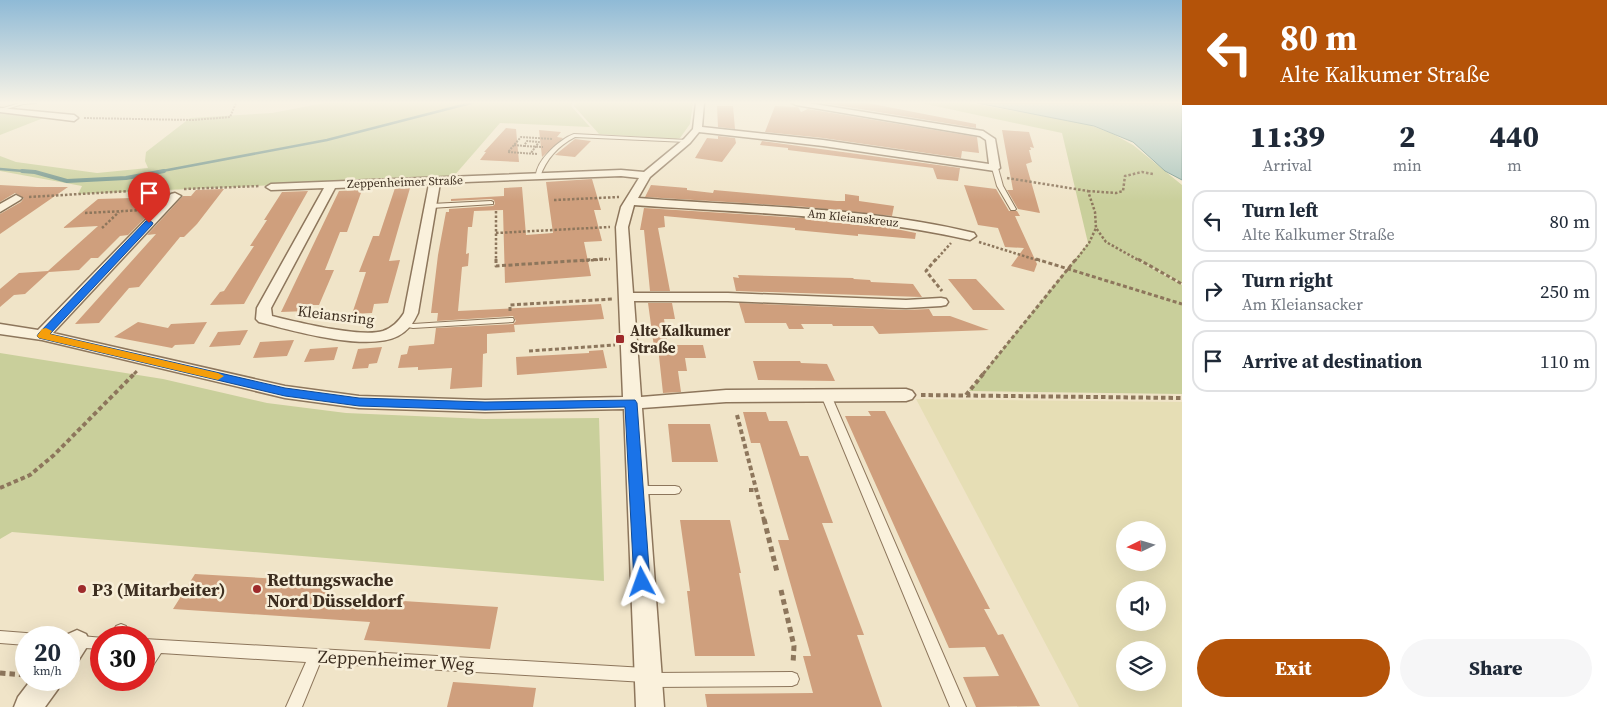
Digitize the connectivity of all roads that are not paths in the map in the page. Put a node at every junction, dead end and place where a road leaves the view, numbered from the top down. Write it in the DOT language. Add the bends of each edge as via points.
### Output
graph roads {
  1 [pos="572,136"];
  2 [pos="593,136"];
  3 [pos="691,136"];
  4 [pos="762,136"];
  5 [pos="986,136"];
  6 [pos="687,141"];
  7 [pos="996,173"];
  8 [pos="646,175"];
  9 [pos="538,176"];
  10 [pos="435,180"];
  11 [pos="331,184"];
  12 [pos="271,187"];
  13 [pos="176,191"];
  14 [pos="0,198"];
  15 [pos="631,199"];
  16 [pos="491,203"];
  17 [pos="430,206"];
  18 [pos="0,209"];
  19 [pos="1013,209"];
  20 [pos="965,234"];
  21 [pos="626,298"];
  22 [pos="941,302"];
  23 [pos="510,320"];
  24 [pos="405,324"];
  25 [pos="0,329"];
  26 [pos="42,336"];
  27 [pos="906,394"];
  28 [pos="826,395"];
  29 [pos="631,403"];
  30 [pos="636,490"];
  31 [pos="676,490"];
  32 [pos="0,637"];
  33 [pos="15,638"];
  34 [pos="155,646"];
  35 [pos="316,656"];
  36 [pos="648,677"];
  37 [pos="792,679"];
  38 [pos="40,691"];
  39 [pos="28,707"];
  40 [pos="294,707"];
  41 [pos="650,707"];
  42 [pos="958,707"];
  1 -- 9 [label="lane" via="550,155"];
  2 -- 6 [label="lane"];
  3 -- 6 [label="street"];
  4 -- 7 [label="street" via="818,142"];
  5 -- 7 [label="street" via="990,138"];
  6 -- 8 [label="street"];
  7 -- 19 [label="lane"];
  8 -- 9 [label="street, Zeppenheimer Straße"];
  8 -- 15 [label="street"];
  9 -- 10 [label="street, Zeppenheimer Straße"];
  10 -- 11 [label="street, Zeppenheimer Straße"];
  10 -- 17 [label="street"];
  11 -- 12 [label="street, Zeppenheimer Straße"];
  11 -- 24 [label="street, Kleiansring" via="264,308 264,319 365,337 382,337"];
  13 -- 26 [label="street" via="162,210"];
  14 -- 18 [label="street" via="16,198"];
  15 -- 20 [label="street, Am Kleianskreuz" via="860,218 924,225"];
  15 -- 21 [label="street" via="622,218"];
  16 -- 17 [label="lane"];
  17 -- 24 [label="street" via="411,313"];
  21 -- 22 [label="street"];
  21 -- 29 [label="street"];
  23 -- 24 [label="lane"];
  25 -- 26 [label="street"];
  26 -- 29 [label="street" via="285,392 359,402 485,406"];
  27 -- 28 [label="street"];
  28 -- 29 [label="street" via="726,396"];
  28 -- 42 [label="lane"];
  29 -- 30 [label="street"];
  30 -- 31 [label="lane"];
  30 -- 36 [label="street"];
  32 -- 33 [label="lane"];
  34 -- 35 [label="lane, Zeppenheimer Weg"];
  35 -- 36 [label="lane, Zeppenheimer Weg"];
  35 -- 40 [label="lane"];
  36 -- 37 [label="lane, Zeppenheimer Weg"];
  36 -- 41 [label="street"];
  38 -- 39 [label="street"];
}
